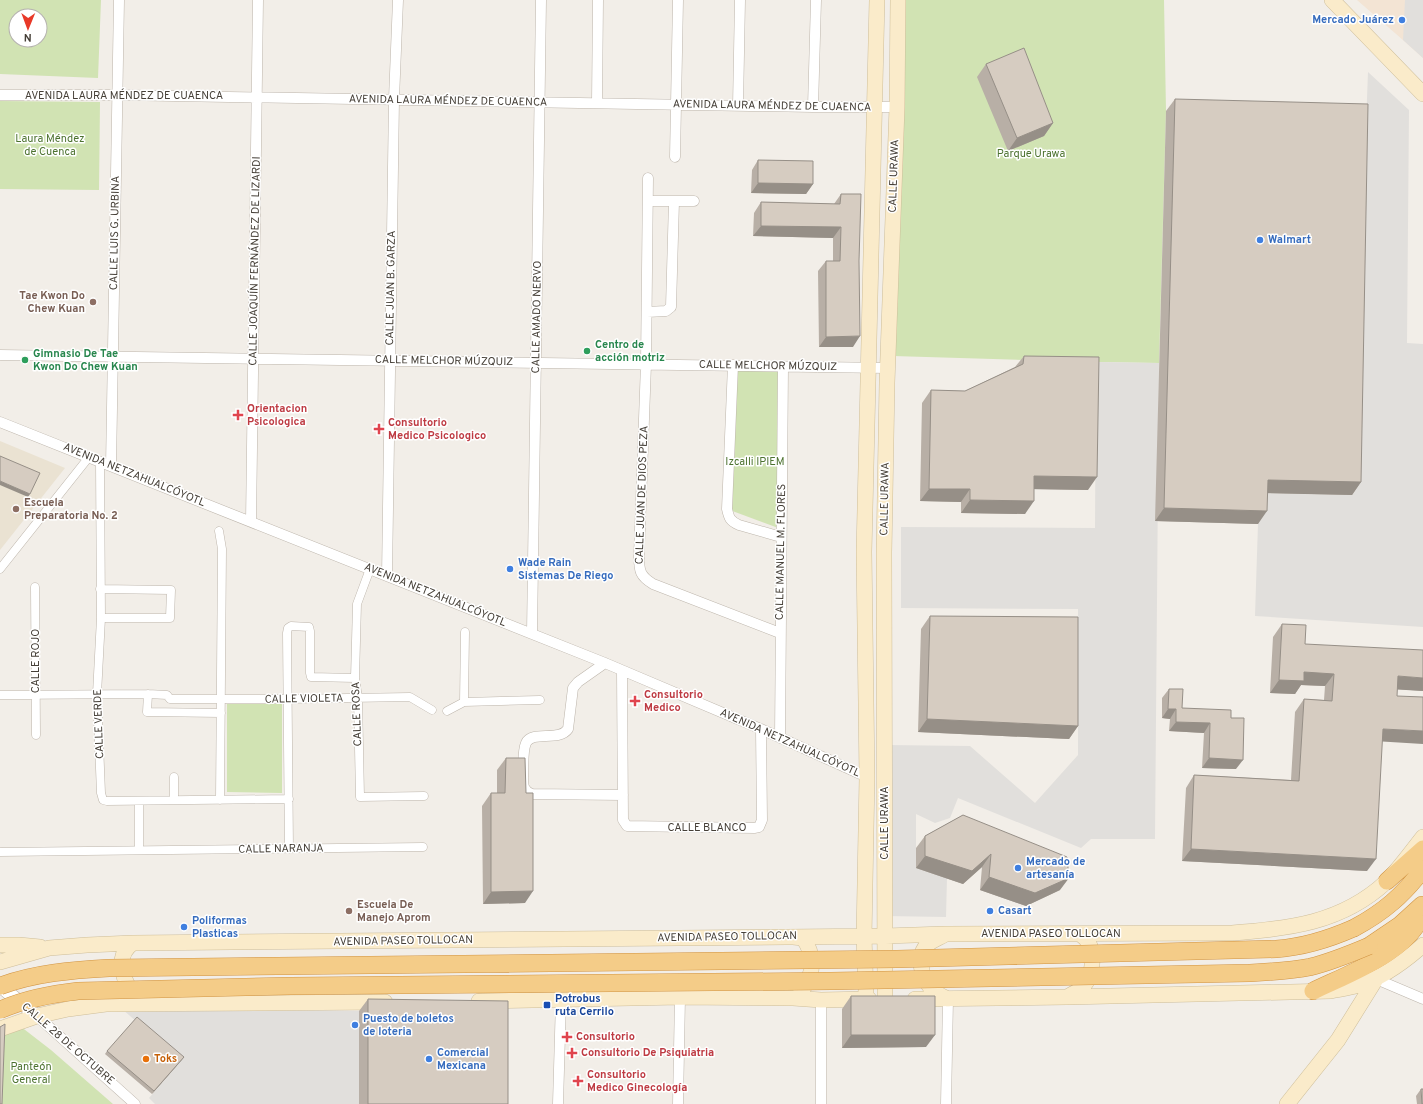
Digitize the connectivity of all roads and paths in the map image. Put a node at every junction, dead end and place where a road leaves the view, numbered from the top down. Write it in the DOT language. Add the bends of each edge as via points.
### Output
graph roads {
  1 [pos="119,0"];
  2 [pos="258,0"];
  3 [pos="398,0"];
  4 [pos="542,0"];
  5 [pos="598,0"];
  6 [pos="678,0"];
  7 [pos="740,0"];
  8 [pos="816,0"];
  9 [pos="877,0"];
  10 [pos="898,0"];
  11 [pos="1332,0"];
  12 [pos="1423,94"];
  13 [pos="0,95"];
  14 [pos="118,95"];
  15 [pos="257,97"];
  16 [pos="394,100"];
  17 [pos="540,102"];
  18 [pos="597,103"];
  19 [pos="676,105"];
  20 [pos="738,106"];
  21 [pos="813,107"];
  22 [pos="897,107"];
  23 [pos="875,108"];
  24 [pos="675,157"];
  25 [pos="648,178"];
  26 [pos="648,201"];
  27 [pos="674,201"];
  28 [pos="694,202"];
  29 [pos="647,312"];
  30 [pos="0,355"];
  31 [pos="112,356"];
  32 [pos="253,358"];
  33 [pos="390,360"];
  34 [pos="536,362"];
  35 [pos="646,364"];
  36 [pos="733,365"];
  37 [pos="783,366"];
  38 [pos="868,367"];
  39 [pos="888,368"];
  40 [pos="0,422"];
  41 [pos="89,457"];
  42 [pos="100,461"];
  43 [pos="111,466"];
  44 [pos="251,522"];
  45 [pos="219,531"];
  46 [pos="781,537"];
  47 [pos="0,569"];
  48 [pos="370,569"];
  49 [pos="387,576"];
  50 [pos="35,587"];
  51 [pos="100,590"];
  52 [pos="100,618"];
  53 [pos="465,632"];
  54 [pos="780,633"];
  55 [pos="532,634"];
  56 [pos="604,663"];
  57 [pos="622,671"];
  58 [pos="355,678"];
  59 [pos="97,694"];
  60 [pos="148,694"];
  61 [pos="36,695"];
  62 [pos="0,696"];
  63 [pos="358,698"];
  64 [pos="221,699"];
  65 [pos="287,700"];
  66 [pos="540,700"];
  67 [pos="464,702"];
  68 [pos="432,710"];
  69 [pos="447,711"];
  70 [pos="221,713"];
  71 [pos="761,729"];
  72 [pos="36,735"];
  73 [pos="780,738"];
  74 [pos="174,777"];
  75 [pos="867,777"];
  76 [pos="623,795"];
  77 [pos="424,796"];
  78 [pos="289,799"];
  79 [pos="174,800"];
  80 [pos="220,800"];
  81 [pos="139,801"];
  82 [pos="1423,837"];
  83 [pos="424,847"];
  84 [pos="289,849"];
  85 [pos="1423,849"];
  86 [pos="139,850"];
  87 [pos="0,852"];
  88 [pos="1423,869"];
  89 [pos="1387,881"];
  90 [pos="1423,904"];
  91 [pos="1423,912"];
  92 [pos="945,934"];
  93 [pos="1080,934"];
  94 [pos="792,936"];
  95 [pos="864,936"];
  96 [pos="885,936"];
  97 [pos="133,943"];
  98 [pos="0,945"];
  99 [pos="1423,945"];
  100 [pos="49,948"];
  101 [pos="0,962"];
  102 [pos="1376,979"];
  103 [pos="0,986"];
  104 [pos="1313,991"];
  105 [pos="680,997"];
  106 [pos="1067,997"];
  107 [pos="793,998"];
  108 [pos="866,999"];
  109 [pos="885,999"];
  110 [pos="948,999"];
  111 [pos="1423,999"];
  112 [pos="561,1000"];
  113 [pos="821,1000"];
  114 [pos="465,1001"];
  115 [pos="401,1002"];
  116 [pos="148,1003"];
  117 [pos="0,1010"];
  118 [pos="37,1016"];
  119 [pos="0,1029"];
  120 [pos="135,1104"];
  121 [pos="558,1104"];
  122 [pos="678,1104"];
  123 [pos="821,1104"];
  124 [pos="946,1104"];
  125 [pos="1287,1104"];
  1 -- 14 [label="street, CALLE LUIS G. URBINA"];
  2 -- 15 [label="street, CALLE JOAQUÍN FERNÁNDEZ DE LIZARDI"];
  3 -- 16 [label="street, CALLE JUAN B. GARZA"];
  4 -- 17 [label="street, CALLE AMADO NERVO"];
  5 -- 18 [label="street"];
  6 -- 19 [label="street"];
  7 -- 20 [label="street"];
  8 -- 21 [label="street"];
  9 -- 23 [label="main road, CALLE URAWA"];
  10 -- 22 [label="main road, CALLE URAWA"];
  11 -- 12 [label="main road"];
  13 -- 14 [label="street, AVENIDA LAURA MÉNDEZ DE CUAENCA"];
  14 -- 15 [label="street, AVENIDA LAURA MÉNDEZ DE CUAENCA"];
  14 -- 31 [label="street, CALLE LUIS G. URBINA"];
  15 -- 16 [label="street, AVENIDA LAURA MÉNDEZ DE CUAENCA"];
  15 -- 32 [label="street, CALLE JOAQUÍN FERNÁNDEZ DE LIZARDI"];
  16 -- 17 [label="street, AVENIDA LAURA MÉNDEZ DE CUAENCA"];
  16 -- 33 [label="street, CALLE JUAN B. GARZA"];
  17 -- 18 [label="street, AVENIDA LAURA MÉNDEZ DE CUAENCA"];
  17 -- 34 [label="street, CALLE AMADO NERVO"];
  18 -- 19 [label="street, AVENIDA LAURA MÉNDEZ DE CUAENCA"];
  19 -- 20 [label="street, AVENIDA LAURA MÉNDEZ DE CUAENCA"];
  19 -- 24 [label="street"];
  20 -- 21 [label="street, AVENIDA LAURA MÉNDEZ DE CUAENCA"];
  21 -- 23 [label="street, AVENIDA LAURA MÉNDEZ DE CUAENCA"];
  22 -- 23 [label="street, AVENIDA LAURA MÉNDEZ DE CUAENCA"];
  22 -- 39 [label="main road, CALLE URAWA"];
  23 -- 38 [label="main road, CALLE URAWA"];
  25 -- 26 [label="street, CALLE JUAN DE DIOS PEZA"];
  26 -- 27 [label="street"];
  26 -- 29 [label="street, CALLE JUAN DE DIOS PEZA"];
  27 -- 28 [label="street"];
  27 -- 29 [label="street" via="671,306 666,311"];
  29 -- 35 [label="street, CALLE JUAN DE DIOS PEZA"];
  30 -- 31 [label="street, CALLE MELCHOR MÚZQUIZ"];
  31 -- 32 [label="street, CALLE MELCHOR MÚZQUIZ"];
  31 -- 43 [label="street, CALLE LUIS G. URBINA"];
  32 -- 33 [label="street, CALLE MELCHOR MÚZQUIZ"];
  32 -- 44 [label="street, CALLE JOAQUÍN FERNÁNDEZ DE LIZARDI"];
  33 -- 34 [label="street, CALLE MELCHOR MÚZQUIZ"];
  33 -- 49 [label="street, CALLE JUAN B. GARZA"];
  34 -- 35 [label="street, CALLE MELCHOR MÚZQUIZ"];
  34 -- 55 [label="street, CALLE AMADO NERVO"];
  35 -- 36 [label="street, CALLE MELCHOR MÚZQUIZ"];
  35 -- 54 [label="street, CALLE JUAN DE DIOS PEZA" via="638,556 640,572 653,584"];
  36 -- 37 [label="street, CALLE MELCHOR MÚZQUIZ"];
  36 -- 46 [label="street" via="727,509 729,518 739,525"];
  37 -- 38 [label="street, CALLE MELCHOR MÚZQUIZ"];
  37 -- 46 [label="street, CALLE MANUEL M. FLORES"];
  38 -- 39 [label="street, CALLE MELCHOR MÚZQUIZ"];
  38 -- 75 [label="main road, CALLE URAWA" via="864,552"];
  39 -- 96 [label="main road, CALLE URAWA" via="884,566"];
  40 -- 41 [label="street, AVENIDA NETZAHUALCÓYOTL"];
  41 -- 42 [label="street, AVENIDA NETZAHUALCÓYOTL"];
  41 -- 47 [label="street"];
  42 -- 43 [label="street, AVENIDA NETZAHUALCÓYOTL"];
  42 -- 51 [label="street, CALLE VERDE"];
  43 -- 44 [label="street, AVENIDA NETZAHUALCÓYOTL"];
  44 -- 48 [label="street, AVENIDA NETZAHUALCÓYOTL"];
  45 -- 64 [label="street" via="222,549"];
  46 -- 54 [label="street, CALLE MANUEL M. FLORES"];
  48 -- 49 [label="street, AVENIDA NETZAHUALCÓYOTL"];
  48 -- 58 [label="street, CALLE ROSA" via="357,604"];
  49 -- 55 [label="street, AVENIDA NETZAHUALCÓYOTL"];
  50 -- 61 [label="street, CALLE ROJO"];
  51 -- 52 [label="street, CALLE VERDE"];
  51 -- 52 [label="street" via="171,590 170,618"];
  52 -- 59 [label="street, CALLE VERDE"];
  53 -- 67 [label="street"];
  54 -- 73 [label="street, CALLE MANUEL M. FLORES"];
  55 -- 56 [label="street, AVENIDA NETZAHUALCÓYOTL"];
  56 -- 57 [label="street, AVENIDA NETZAHUALCÓYOTL"];
  56 -- 76 [label="street" via="573,688 566,733 529,739 524,751 523,783 527,793 532,794"];
  57 -- 71 [label="street, AVENIDA NETZAHUALCÓYOTL"];
  57 -- 76 [label="street"];
  58 -- 63 [label="street, CALLE ROSA"];
  58 -- 65 [label="street" via="311,677 309,627 291,626 286,633"];
  59 -- 60 [label="street, CALLE VIOLETA"];
  59 -- 61 [label="street, CALLE VIOLETA"];
  59 -- 81 [label="street, CALLE VERDE" via="103,800"];
  60 -- 64 [label="street, CALLE VIOLETA" via="167,695 170,699"];
  60 -- 70 [label="street" via="148,712"];
  61 -- 62 [label="street, CALLE VIOLETA"];
  61 -- 72 [label="street, CALLE ROJO"];
  63 -- 65 [label="street, CALLE VIOLETA"];
  63 -- 68 [label="street, CALLE VIOLETA" via="410,697"];
  63 -- 77 [label="street, CALLE ROSA" via="360,797"];
  64 -- 65 [label="street, CALLE VIOLETA"];
  64 -- 70 [label="street"];
  65 -- 78 [label="street"];
  66 -- 67 [label="street"];
  67 -- 69 [label="street"];
  70 -- 80 [label="street"];
  71 -- 73 [label="street, AVENIDA NETZAHUALCÓYOTL"];
  71 -- 76 [label="street, CALLE BLANCO" via="762,820 759,827 627,826 623,820"];
  73 -- 75 [label="street, AVENIDA NETZAHUALCÓYOTL"];
  74 -- 79 [label="street"];
  75 -- 95 [label="main road, CALLE URAWA"];
  78 -- 80 [label="street, CALLE VERDE"];
  78 -- 84 [label="street"];
  79 -- 80 [label="street, CALLE VERDE"];
  79 -- 81 [label="street, CALLE VERDE"];
  81 -- 86 [label="street"];
  82 -- 89 [label="main road, AVENIDA PASEO TOLLOCAN"];
  83 -- 84 [label="street, CALLE NARANJA"];
  84 -- 86 [label="street, CALLE NARANJA"];
  85 -- 89 [label="highway"];
  86 -- 87 [label="street, CALLE NARANJA"];
  88 -- 103 [label="highway, AVENIDA PASEO TOLLOCAN, bridge" via="1412,884 1381,912 1354,928 1323,941 1291,948 897,959 109,968 54,972"];
  89 -- 93 [label="main road, AVENIDA PASEO TOLLOCAN" via="1347,910 1316,921 1283,928 1232,933"];
  90 -- 117 [label="highway, bridge" via="1400,926 1369,946 1310,967 1279,971 831,982 307,986 78,991 46,995"];
  91 -- 104 [label="highway" via="1413,932 1395,949"];
  92 -- 93 [label="main road, AVENIDA PASEO TOLLOCAN"];
  92 -- 96 [label="main road, AVENIDA PASEO TOLLOCAN"];
  92 -- 110 [label="main road" via="928,944 922,952 921,967 930,987"];
  93 -- 106 [label="main road" via="1086,938 1093,954 1092,972 1082,987"];
  94 -- 95 [label="main road, AVENIDA PASEO TOLLOCAN"];
  94 -- 97 [label="main road, AVENIDA PASEO TOLLOCAN"];
  94 -- 107 [label="main road" via="803,938 808,945 812,961 810,978"];
  95 -- 96 [label="main road, AVENIDA PASEO TOLLOCAN"];
  95 -- 108 [label="main road, CALLE URAWA"];
  96 -- 109 [label="main road, CALLE URAWA"];
  97 -- 100 [label="main road, AVENIDA PASEO TOLLOCAN"];
  97 -- 116 [label="main road" via="124,954 123,974 134,993"];
  98 -- 100 [label="main road"];
  99 -- 102 [label="main road" via="1405,961"];
  100 -- 101 [label="main road, AVENIDA PASEO TOLLOCAN"];
  102 -- 104 [label="main road" via="1358,986"];
  102 -- 111 [label="street"];
  102 -- 125 [label="main road" via="1338,1040"];
  103 -- 118 [label="street, CALLE 28 DE OCTUBRE"];
  104 -- 106 [label="main road"];
  105 -- 107 [label="main road"];
  105 -- 112 [label="main road"];
  105 -- 122 [label="street"];
  106 -- 110 [label="main road"];
  107 -- 113 [label="main road"];
  108 -- 109 [label="main road"];
  108 -- 113 [label="main road"];
  109 -- 110 [label="main road"];
  110 -- 124 [label="street"];
  112 -- 114 [label="main road"];
  112 -- 121 [label="street"];
  113 -- 123 [label="street"];
  115 -- 116 [label="main road"];
  116 -- 118 [label="main road" via="106,1004"];
  118 -- 119 [label="main road"];
  118 -- 120 [label="street, CALLE 28 DE OCTUBRE"];
}
